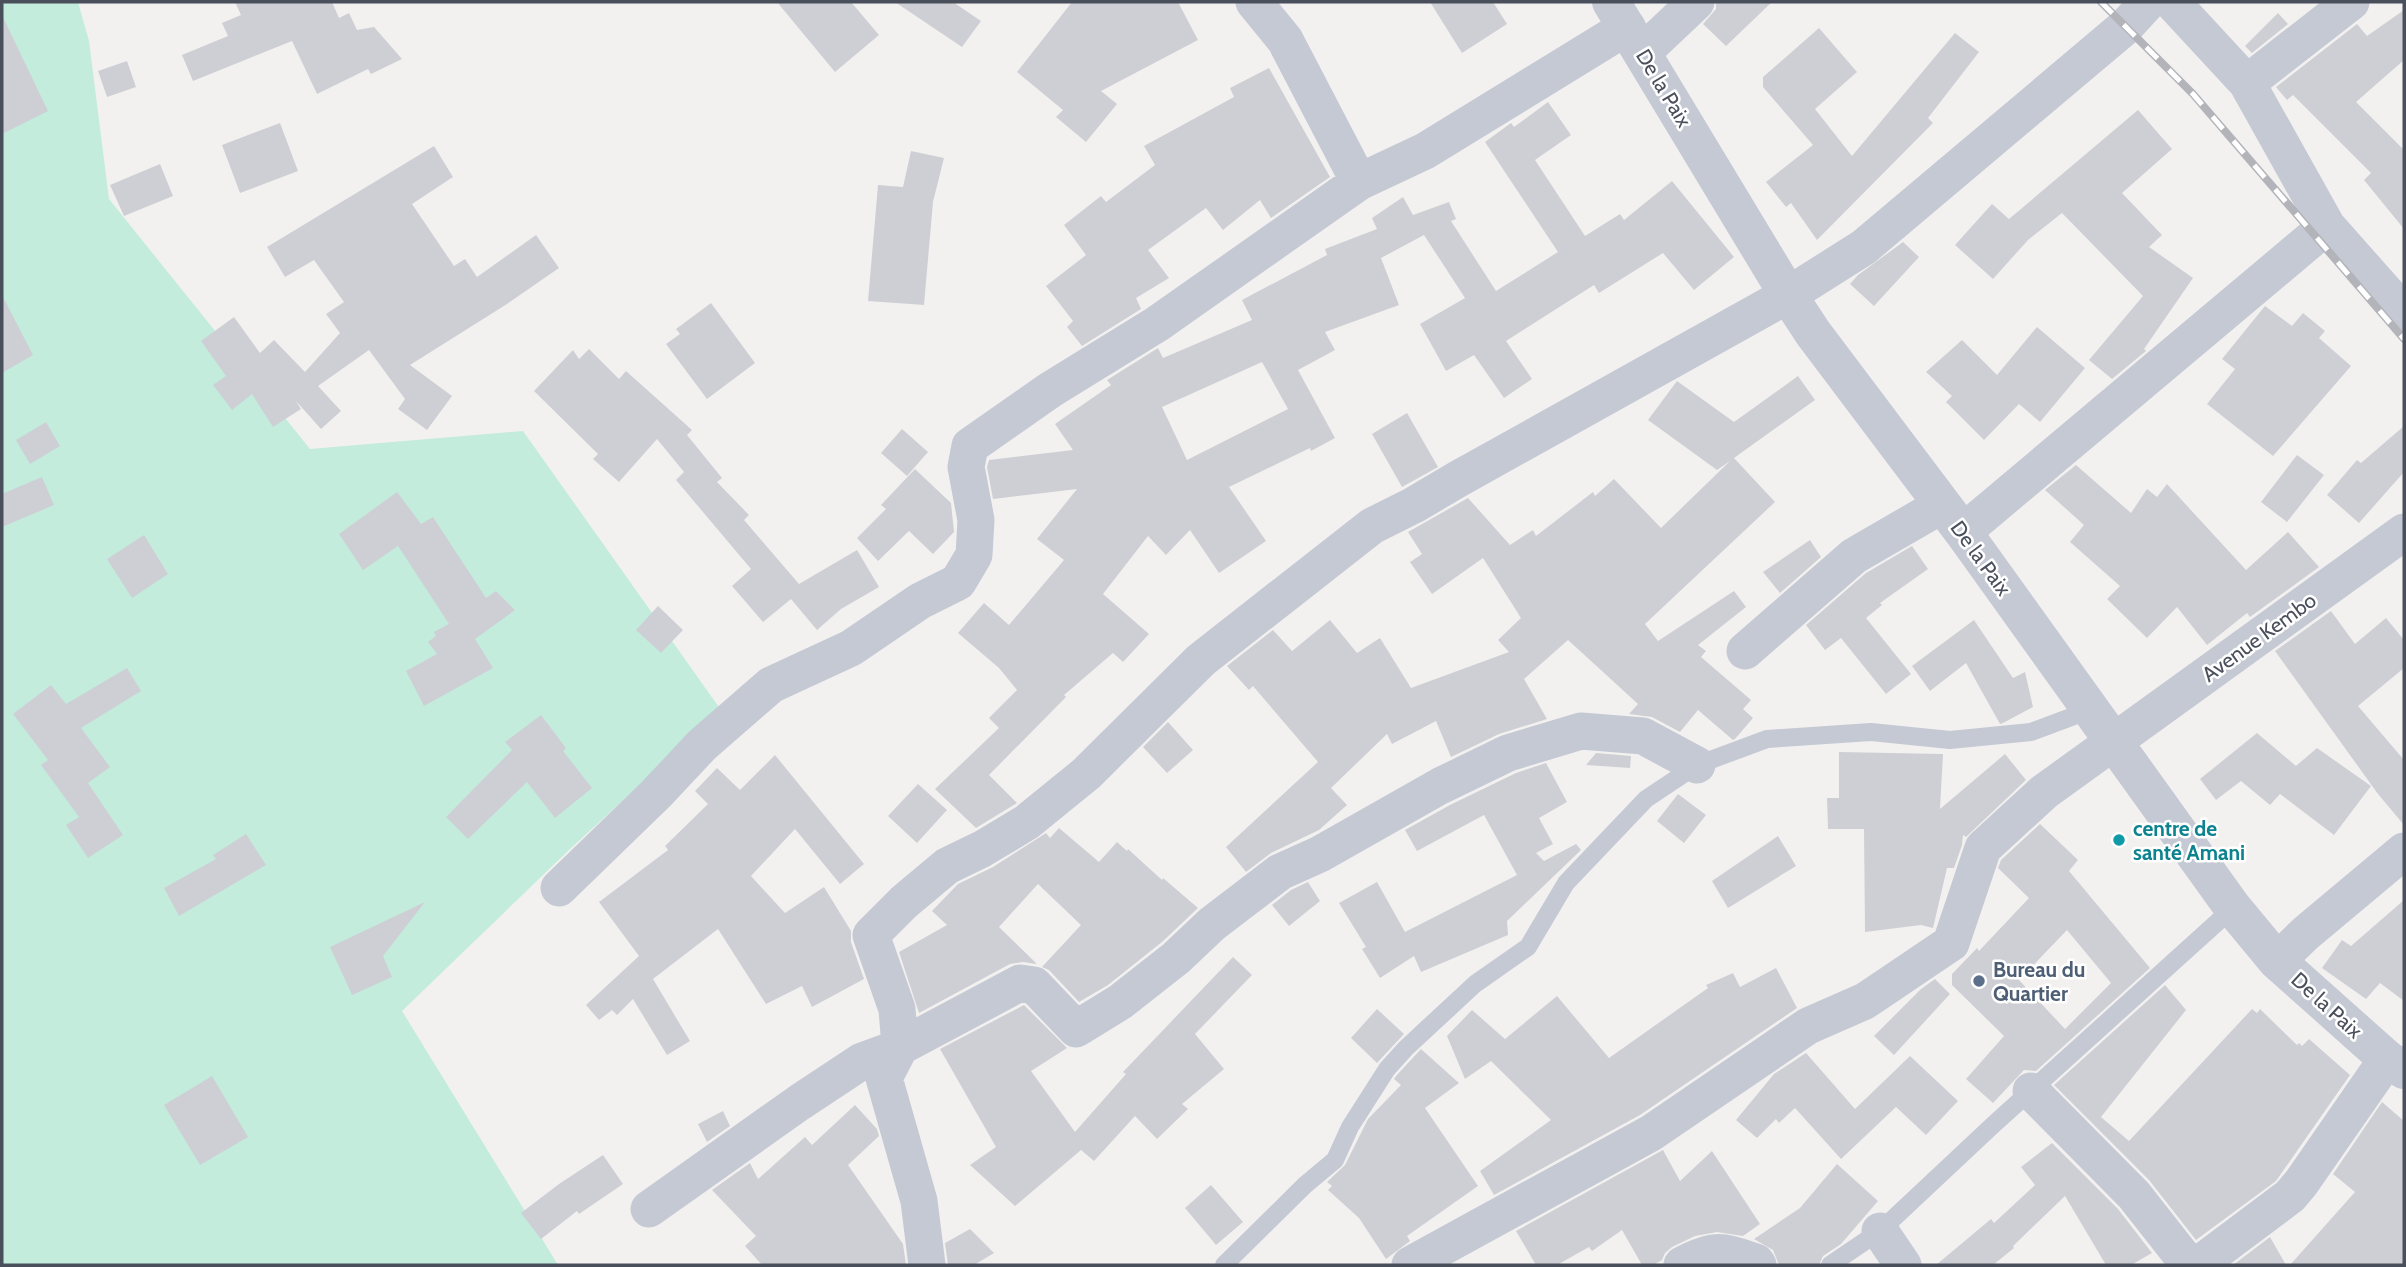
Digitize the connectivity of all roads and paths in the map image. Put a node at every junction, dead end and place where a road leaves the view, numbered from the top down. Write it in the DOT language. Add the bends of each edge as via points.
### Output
graph roads {
  1 [pos="1254,2"];
  2 [pos="1696,2"];
  3 [pos="2148,2"];
  4 [pos="2172,2"];
  5 [pos="2351,2"];
  6 [pos="1627,27"];
  7 [pos="2247,83"];
  8 [pos="1359,183"];
  9 [pos="2327,226"];
  10 [pos="1788,295"];
  11 [pos="2404,313"];
  12 [pos="1952,519"];
  13 [pos="2404,532"];
  14 [pos="1745,651"];
  15 [pos="2090,710"];
  16 [pos="2114,741"];
  17 [pos="1697,765"];
  18 [pos="2404,851"];
  19 [pos="559,888"];
  20 [pos="2233,908"];
  21 [pos="2277,961"];
  22 [pos="900,1047"];
  23 [pos="2396,1064"];
  24 [pos="2031,1091"];
  25 [pos="649,1209"];
  26 [pos="1880,1231"];
  27 [pos="927,1265"];
  28 [pos="1224,1265"];
  29 [pos="1410,1265"];
  30 [pos="1682,1265"];
  31 [pos="1758,1265"];
  32 [pos="1830,1265"];
  33 [pos="1903,1265"];
  34 [pos="2189,1265"];
  35 [pos="2198,1265"];
  1 -- 8 [label="street" via="1285,40"];
  2 -- 6 [label="street"];
  3 -- 10 [label="street" via="2126,26 1864,247"];
  4 -- 7 [label="street"];
  5 -- 7 [label="street"];
  6 -- 8 [label="street" via="1425,151"];
  6 -- 10 [label="street, De la Paix"];
  7 -- 9 [label="street"];
  8 -- 19 [label="street" via="1157,324 970,446 966,467 976,520 974,555 958,582 920,601 850,648 771,685 702,745"];
  9 -- 11 [label="street"];
  9 -- 12 [label="street"];
  10 -- 12 [label="street, De la Paix"];
  10 -- 22 [label="street" via="1372,526 1201,660 1086,774 1027,822 947,866 904,902 871,934 897,1009"];
  12 -- 14 [label="street" via="1854,556"];
  12 -- 15 [label="street, De la Paix"];
  13 -- 16 [label="street, Avenue Kembo"];
  15 -- 16 [label="street, De la Paix"];
  15 -- 17 [label="lane" via="2031,732 1950,740 1871,732 1767,739"];
  16 -- 20 [label="street, De la Paix"];
  16 -- 29 [label="street, Avenue Kembo" via="2044,792 1983,848 1951,943 1865,1001 1808,1026 1651,1133"];
  17 -- 22 [label="street" via="1643,736 1581,731 1508,753 1280,872 1120,1002 1076,1029 1034,985 1020,983"];
  17 -- 28 [label="lane" via="1646,799 1566,883 1528,947 1475,984 1406,1048 1350,1127 1335,1160"];
  18 -- 21 [label="street"];
  20 -- 21 [label="street, De la Paix"];
  20 -- 24 [label="lane"];
  21 -- 23 [label="street, De la Paix"];
  22 -- 25 [label="street" via="862,1061"];
  22 -- 27 [label="street" via="884,1078 919,1201"];
  23 -- 35 [label="street" via="2296,1189"];
  24 -- 26 [label="lane"];
  24 -- 34 [label="street" via="2126,1186"];
  26 -- 32 [label="lane"];
  26 -- 33 [label="street"];
  30 -- 31 [label="street" via="1718,1251"];
}
